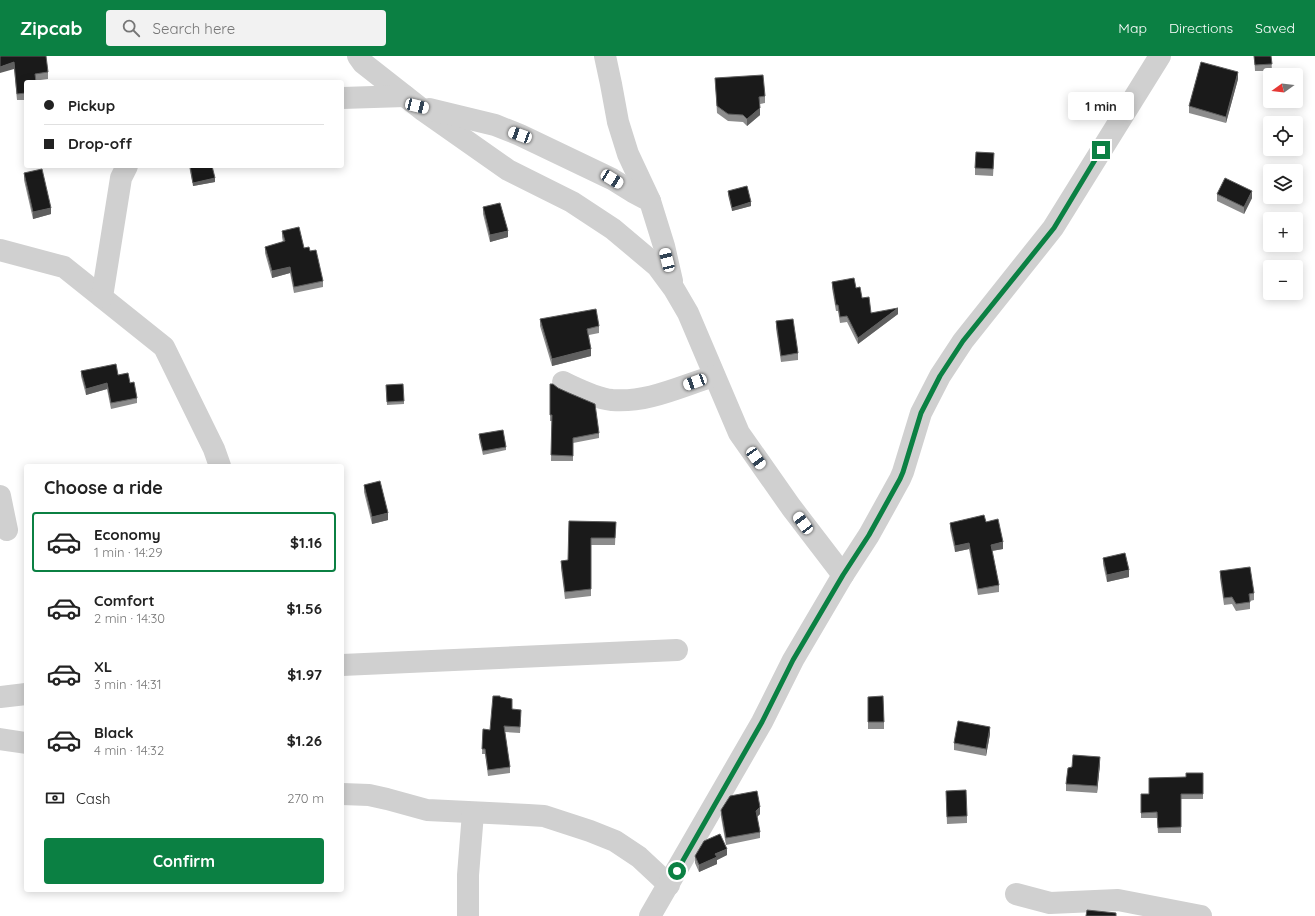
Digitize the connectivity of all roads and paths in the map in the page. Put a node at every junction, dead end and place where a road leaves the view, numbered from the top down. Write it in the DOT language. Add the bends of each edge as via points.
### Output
graph roads {
  1 [pos="358,56"];
  2 [pos="605,56"];
  3 [pos="1160,56"];
  4 [pos="344,98"];
  5 [pos="411,101"];
  6 [pos="126,168"];
  7 [pos="650,201"];
  8 [pos="0,250"];
  9 [pos="674,289"];
  10 [pos="102,297"];
  11 [pos="714,376"];
  12 [pos="563,382"];
  13 [pos="219,464"];
  14 [pos="0,496"];
  15 [pos="7,530"];
  16 [pos="843,575"];
  17 [pos="677,650"];
  18 [pos="344,665"];
  19 [pos="24,694"];
  20 [pos="0,697"];
  21 [pos="0,739"];
  22 [pos="24,744"];
  23 [pos="344,794"];
  24 [pos="473,813"];
  25 [pos="669,885"];
  26 [pos="1016,894"];
  27 [pos="468,916"];
  28 [pos="650,916"];
  29 [pos="1201,916"];
  1 -- 5 [label="street" via="363,63"];
  2 -- 7 [label="street" via="618,122 628,154"];
  3 -- 16 [label="street" via="1054,228 963,341 940,376 921,413 903,472 869,535"];
  4 -- 5 [label="street"];
  5 -- 7 [label="street" via="520,135 612,179"];
  5 -- 9 [label="street" via="508,170 572,202 613,228 657,266"];
  6 -- 10 [label="street" via="121,178"];
  7 -- 9 [label="street"];
  8 -- 10 [label="street" via="64,267"];
  9 -- 11 [label="street" via="688,314"];
  10 -- 13 [label="street" via="164,347"];
  11 -- 12 [label="street" via="649,397 612,400 581,391"];
  11 -- 16 [label="street" via="739,433"];
  14 -- 15 [label="street"];
  16 -- 25 [label="street"];
  17 -- 18 [label="street"];
  19 -- 20 [label="street"];
  21 -- 22 [label="street"];
  23 -- 24 [label="street" via="375,796 427,810"];
  24 -- 25 [label="street" via="544,816 590,831 615,841 639,857"];
  24 -- 27 [label="street"];
  25 -- 28 [label="street"];
  26 -- 29 [label="street" via="1050,903 1118,900"];
}
